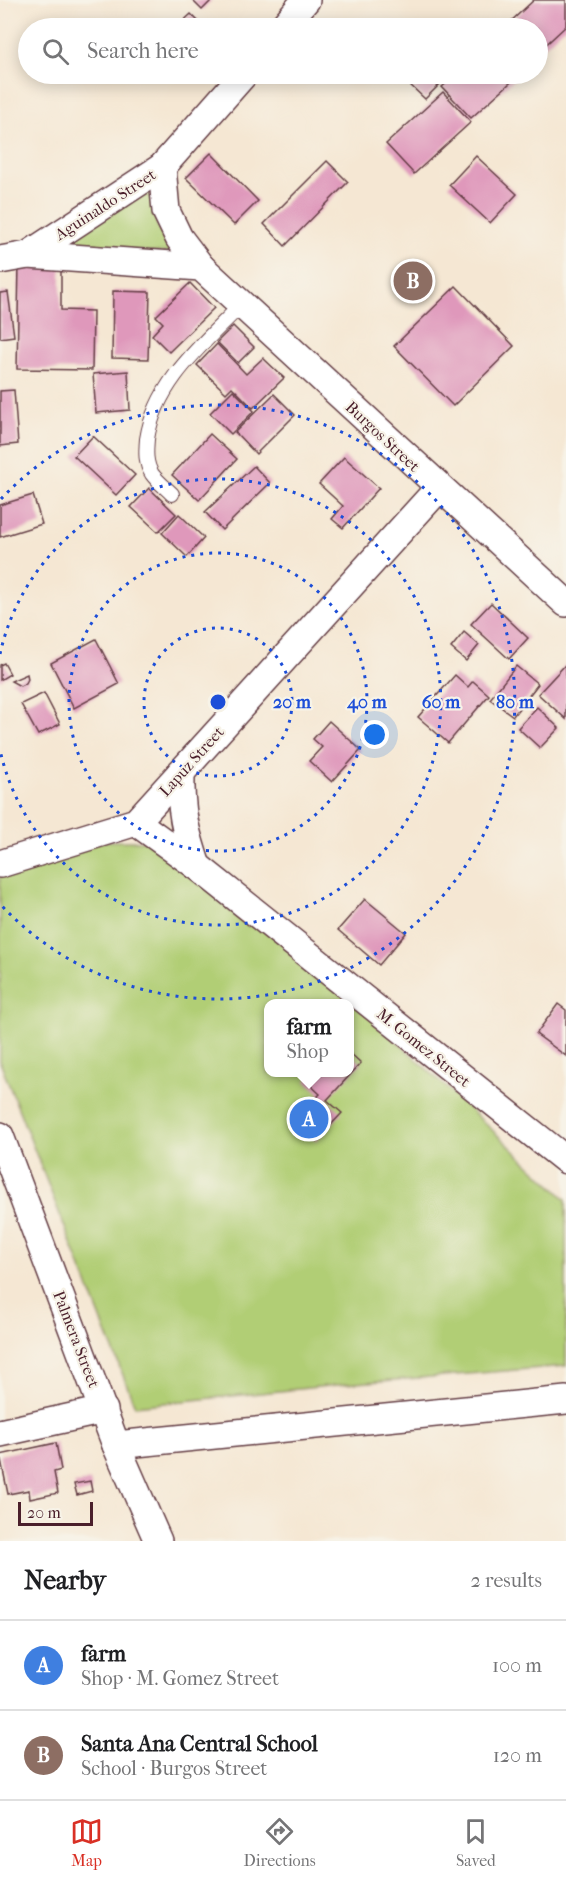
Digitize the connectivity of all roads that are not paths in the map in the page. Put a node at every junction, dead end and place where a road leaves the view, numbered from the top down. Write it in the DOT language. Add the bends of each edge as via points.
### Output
graph roads {
  1 [pos="306,0"];
  2 [pos="291,18"];
  3 [pos="235,84"];
  4 [pos="162,167"];
  5 [pos="28,255"];
  6 [pos="0,260"];
  7 [pos="201,267"];
  8 [pos="241,305"];
  9 [pos="439,488"];
  10 [pos="172,494"];
  11 [pos="566,603"];
  12 [pos="181,772"];
  13 [pos="136,822"];
  14 [pos="0,864"];
  15 [pos="197,866"];
  16 [pos="0,1136"];
  17 [pos="566,1160"];
  18 [pos="566,1400"];
  19 [pos="104,1410"];
  20 [pos="0,1433"];
  21 [pos="116,1444"];
  22 [pos="158,1541"];
  1 -- 2 [label="street"];
  3 -- 4 [label="street, Aguinaldo Street"];
  4 -- 5 [label="street, Aguinaldo Street"];
  4 -- 7 [label="street, Burgos Street" via="166,212"];
  5 -- 6 [label="street, Aguinaldo Street"];
  5 -- 7 [label="street"];
  7 -- 8 [label="street, Burgos Street"];
  8 -- 9 [label="street, Burgos Street"];
  8 -- 10 [label="lane" via="178,369 163,392 149,428 145,455 152,474"];
  9 -- 11 [label="street, Burgos Street"];
  9 -- 12 [label="street, Lapuz Street"];
  12 -- 13 [label="street, Lapuz Street"];
  12 -- 15 [label="street" via="184,829"];
  13 -- 14 [label="street"];
  13 -- 15 [label="street, M. Gomez Street"];
  15 -- 17 [label="street, M. Gomez Street"];
  16 -- 19 [label="street, Palmera Street"];
  18 -- 21 [label="street"];
  19 -- 20 [label="street"];
  19 -- 21 [label="street, Palmera Street"];
  21 -- 22 [label="street, Palmera Street"];
}
